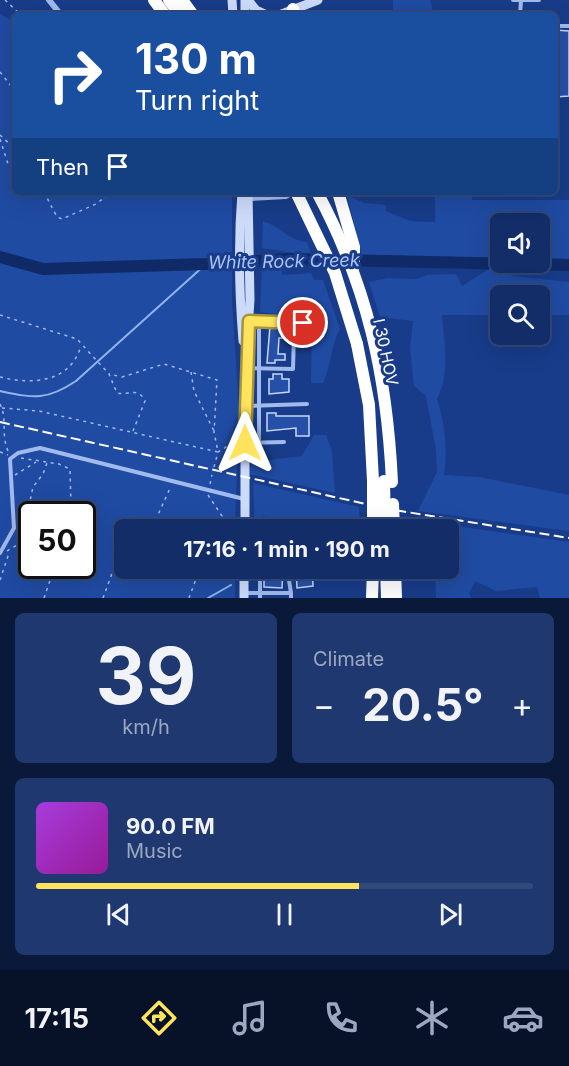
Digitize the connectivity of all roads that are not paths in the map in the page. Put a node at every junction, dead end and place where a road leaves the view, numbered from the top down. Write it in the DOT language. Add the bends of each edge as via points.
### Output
graph roads {
  1 [pos="49,0"];
  2 [pos="247,0"];
  3 [pos="318,0"];
  4 [pos="513,0"];
  5 [pos="521,0"];
  6 [pos="539,0"];
  7 [pos="297,8"];
  8 [pos="59,12"];
  9 [pos="260,12"];
  10 [pos="246,195"];
  11 [pos="246,195"];
  12 [pos="259,195"];
  13 [pos="290,195"];
  14 [pos="297,195"];
  15 [pos="311,195"];
  16 [pos="319,195"];
  17 [pos="339,195"];
  18 [pos="354,270"];
  19 [pos="249,321"];
  20 [pos="259,321"];
  21 [pos="294,334"];
  22 [pos="308,342"];
  23 [pos="367,343"];
  24 [pos="258,368"];
  25 [pos="245,369"];
  26 [pos="307,404"];
  27 [pos="245,406"];
  28 [pos="258,406"];
  29 [pos="245,440"];
  30 [pos="284,442"];
  31 [pos="259,443"];
  32 [pos="383,482"];
  33 [pos="245,499"];
  34 [pos="244,519"];
  35 [pos="375,519"];
  36 [pos="385,519"];
  37 [pos="391,519"];
  38 [pos="1,550"];
  39 [pos="244,579"];
  40 [pos="260,579"];
  41 [pos="289,579"];
  42 [pos="373,579"];
  43 [pos="386,579"];
  44 [pos="395,579"];
  45 [pos="244,595"];
  46 [pos="260,596"];
  47 [pos="291,596"];
  48 [pos="372,598"];
  49 [pos="387,598"];
  50 [pos="396,598"];
  1 -- 8 [label="street"];
  2 -- 9 [label="main road"];
  3 -- 7 [label="main road"];
  4 -- 5 [label="lane"];
  5 -- 6 [label="lane"];
  10 -- 25 [label="main road" via="239,227 239,299"];
  11 -- 19 [label="main road" via="250,227"];
  12 -- 13 [label="lane"];
  14 -- 23 [label="highway, bridge"];
  15 -- 23 [label="highway, I 30 HOV" via="347,270"];
  16 -- 18 [label="highway"];
  17 -- 18 [label="highway" via="354,247"];
  18 -- 23 [label="highway"];
  19 -- 20 [label="lane"];
  19 -- 25 [label="main road"];
  20 -- 22 [label="lane" via="308,325"];
  20 -- 24 [label="lane"];
  21 -- 24 [label="lane" via="293,369"];
  23 -- 32 [label="highway" via="369,405"];
  23 -- 32 [label="highway" via="387,403"];
  24 -- 25 [label="lane"];
  24 -- 28 [label="lane"];
  25 -- 27 [label="main road"];
  26 -- 28 [label="lane"];
  27 -- 28 [label="lane"];
  27 -- 29 [label="main road"];
  28 -- 31 [label="lane"];
  29 -- 31 [label="lane"];
  29 -- 33 [label="main road"];
  30 -- 31 [label="lane"];
  32 -- 35 [label="highway, bridge"];
  32 -- 36 [label="highway, bridge"];
  32 -- 37 [label="highway, bridge"];
  33 -- 34 [label="main road"];
  33 -- 38 [label="lane" via="40,448 12,456 14,518 10,536"];
  39 -- 45 [label="main road"];
  40 -- 46 [label="lane"];
  41 -- 47 [label="lane"];
  42 -- 48 [label="highway"];
  43 -- 49 [label="highway"];
  44 -- 50 [label="highway"];
  45 -- 46 [label="lane"];
  46 -- 47 [label="lane"];
}
